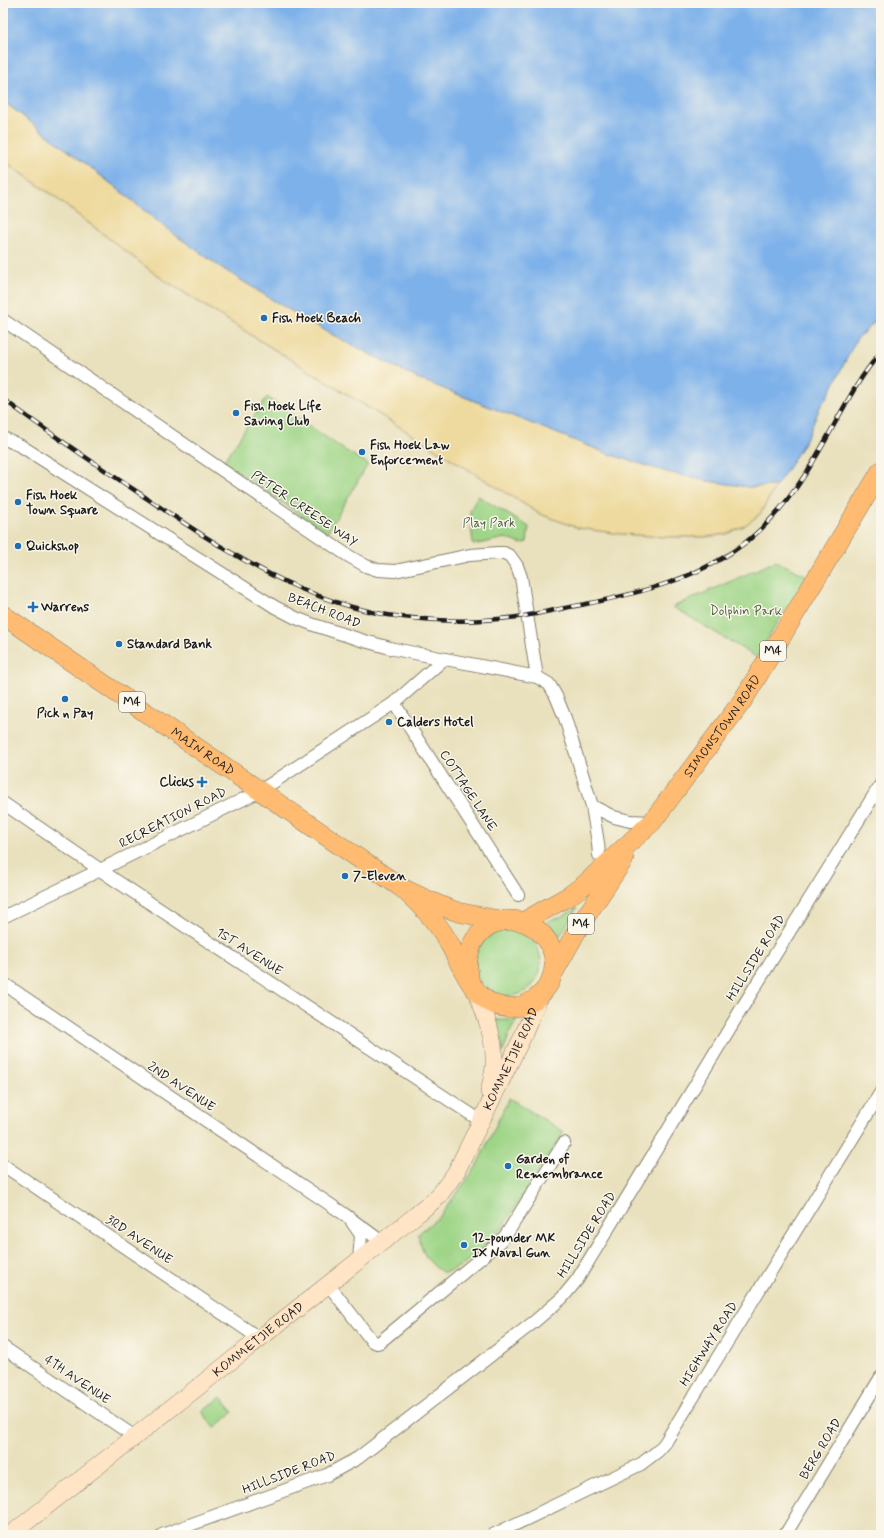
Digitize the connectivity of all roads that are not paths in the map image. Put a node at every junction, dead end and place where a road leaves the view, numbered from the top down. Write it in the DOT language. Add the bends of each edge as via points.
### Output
graph roads {
  1 [pos="3,320"];
  2 [pos="3,438"];
  3 [pos="881,471"];
  4 [pos="3,615"];
  5 [pos="444,659"];
  6 [pos="537,677"];
  7 [pos="394,703"];
  8 [pos="881,784"];
  9 [pos="260,791"];
  10 [pos="3,803"];
  11 [pos="592,806"];
  12 [pos="648,827"];
  13 [pos="599,855"];
  14 [pos="100,870"];
  15 [pos="402,888"];
  16 [pos="518,895"];
  17 [pos="3,917"];
  18 [pos="502,921"];
  19 [pos="523,922"];
  20 [pos="554,972"];
  21 [pos="3,983"];
  22 [pos="474,987"];
  23 [pos="540,996"];
  24 [pos="881,1092"];
  25 [pos="481,1121"];
  26 [pos="564,1143"];
  27 [pos="3,1165"];
  28 [pos="344,1214"];
  29 [pos="382,1242"];
  30 [pos="359,1260"];
  31 [pos="328,1284"];
  32 [pos="259,1338"];
  33 [pos="3,1347"];
  34 [pos="881,1377"];
  35 [pos="135,1437"];
  36 [pos="8,1533"];
  37 [pos="162,1535"];
  38 [pos="493,1535"];
  39 [pos="785,1535"];
  1 -- 6 [label="street, PETER CREESE WAY" via="366,566 395,571 470,555 504,553 510,556 517,566 520,577"];
  2 -- 5 [label="street, BEACH ROAD" via="21,446 285,612 314,625 361,640"];
  3 -- 12 [label="main road, SIMONSTOWN ROAD / M4" via="743,700"];
  4 -- 9 [label="main road, MAIN ROAD / M4"];
  5 -- 6 [label="street, BEACH ROAD"];
  5 -- 7 [label="street, RECREATION ROAD"];
  6 -- 11 [label="street, BEACH ROAD" via="549,684 556,696"];
  7 -- 9 [label="street, RECREATION ROAD"];
  7 -- 16 [label="street, COTTAGE LANE"];
  8 -- 37 [label="street, HILLSIDE ROAD" via="742,1007 581,1274 562,1298 341,1469"];
  9 -- 14 [label="street, RECREATION ROAD"];
  9 -- 15 [label="main road, MAIN ROAD / M4"];
  10 -- 14 [label="street, 1ST AVENUE"];
  11 -- 12 [label="street" via="614,817"];
  11 -- 13 [label="street, BEACH ROAD"];
  12 -- 19 [label="main road, SIMONSTOWN ROAD / M4" via="574,892"];
  12 -- 20 [label="main road, SIMONSTOWN ROAD / M4" via="584,919"];
  14 -- 17 [label="street, RECREATION ROAD"];
  14 -- 25 [label="street, 1ST AVENUE"];
  15 -- 18 [label="main road, MAIN ROAD / M4" via="451,909"];
  15 -- 22 [label="main road, MAIN ROAD / M4" via="437,924"];
  18 -- 19 [label="main road, MAIN ROAD / M4"];
  18 -- 22 [label="main road, MAIN ROAD / M4" via="487,926 469,949 467,965"];
  19 -- 20 [label="main road, MAIN ROAD / M4" via="538,929 548,941 554,955"];
  20 -- 23 [label="main road, MAIN ROAD / M4" via="549,986"];
  21 -- 28 [label="street, 2ND AVENUE"];
  22 -- 23 [label="main road, MAIN ROAD / M4" via="485,1000 494,1005 510,1008 526,1005"];
  22 -- 25 [label="main road, KOMMETJIE ROAD" via="484,1008 493,1047 494,1065"];
  23 -- 25 [label="main road, KOMMETJIE ROAD"];
  24 -- 38 [label="street, HIGHWAY ROAD" via="658,1451 641,1464"];
  25 -- 29 [label="main road, KOMMETJIE ROAD" via="456,1172 438,1197"];
  26 -- 31 [label="street" via="500,1242 380,1342 372,1341"];
  27 -- 32 [label="street, 3RD AVENUE"];
  28 -- 29 [label="street, 2ND AVENUE"];
  28 -- 30 [label="street, 2ND AVENUE" via="355,1224 361,1235"];
  29 -- 30 [label="main road, KOMMETJIE ROAD"];
  30 -- 31 [label="main road, KOMMETJIE ROAD"];
  31 -- 32 [label="main road, KOMMETJIE ROAD"];
  32 -- 35 [label="main road, KOMMETJIE ROAD"];
  33 -- 35 [label="street, 4TH AVENUE"];
  34 -- 39 [label="street, BERG ROAD"];
  35 -- 36 [label="main road, KOMMETJIE ROAD"];
}
